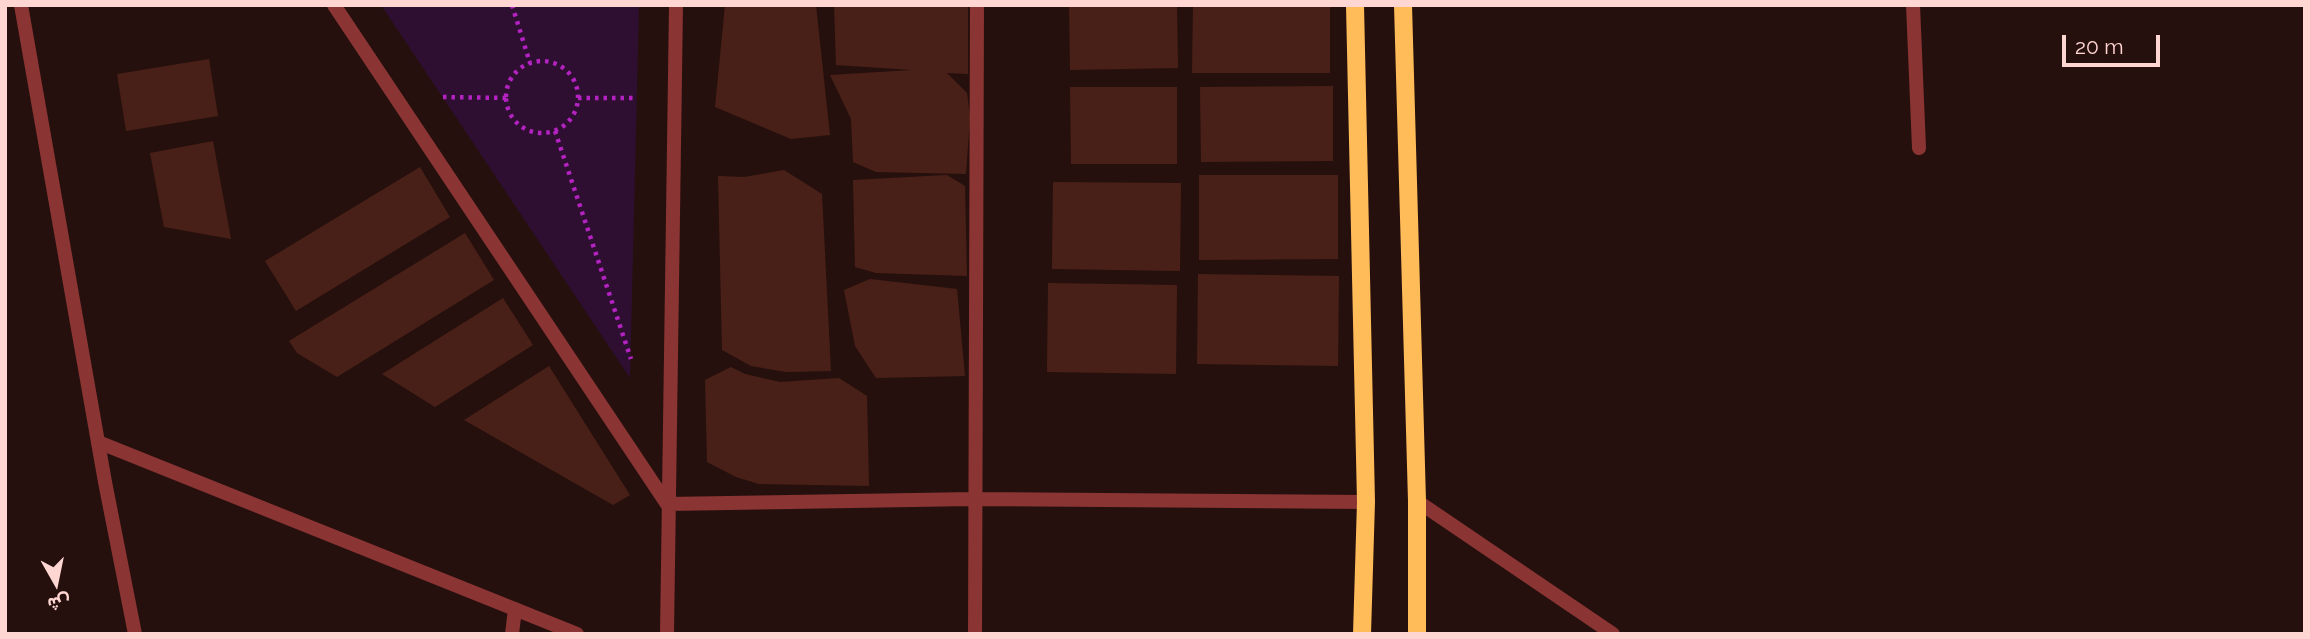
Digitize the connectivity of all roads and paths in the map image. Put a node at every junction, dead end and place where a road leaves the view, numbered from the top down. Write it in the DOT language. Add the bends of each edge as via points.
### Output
graph roads {
  1 [pos="21,5"];
  2 [pos="334,5"];
  3 [pos="512,5"];
  4 [pos="676,5"];
  5 [pos="977,5"];
  6 [pos="1355,5"];
  7 [pos="1403,5"];
  8 [pos="1913,5"];
  9 [pos="530,63"];
  10 [pos="443,97"];
  11 [pos="506,98"];
  12 [pos="578,98"];
  13 [pos="637,99"];
  14 [pos="555,131"];
  15 [pos="1919,148"];
  16 [pos="631,359"];
  17 [pos="98,442"];
  18 [pos="974,499"];
  19 [pos="1417,501"];
  20 [pos="1366,502"];
  21 [pos="667,504"];
  22 [pos="515,610"];
  23 [pos="135,634"];
  24 [pos="512,634"];
  25 [pos="577,634"];
  26 [pos="667,634"];
  27 [pos="975,634"];
  28 [pos="1362,634"];
  29 [pos="1417,634"];
  30 [pos="1613,634"];
  1 -- 17 [label="street"];
  2 -- 21 [label="street"];
  3 -- 9 [label="path"];
  4 -- 21 [label="street"];
  5 -- 18 [label="street"];
  6 -- 20 [label="main road"];
  7 -- 19 [label="main road"];
  8 -- 15 [label="street"];
  9 -- 11 [label="path" via="512,76"];
  9 -- 12 [label="path" via="555,62 566,69 574,79"];
  10 -- 11 [label="path"];
  11 -- 14 [label="path" via="508,109 522,127"];
  12 -- 13 [label="path"];
  12 -- 14 [label="path" via="574,115"];
  14 -- 16 [label="path"];
  17 -- 22 [label="street"];
  17 -- 23 [label="street"];
  18 -- 20 [label="street"];
  18 -- 21 [label="street"];
  18 -- 27 [label="street"];
  19 -- 29 [label="main road"];
  19 -- 30 [label="street"];
  20 -- 28 [label="main road"];
  21 -- 26 [label="street"];
  22 -- 24 [label="street"];
  22 -- 25 [label="street"];
}
